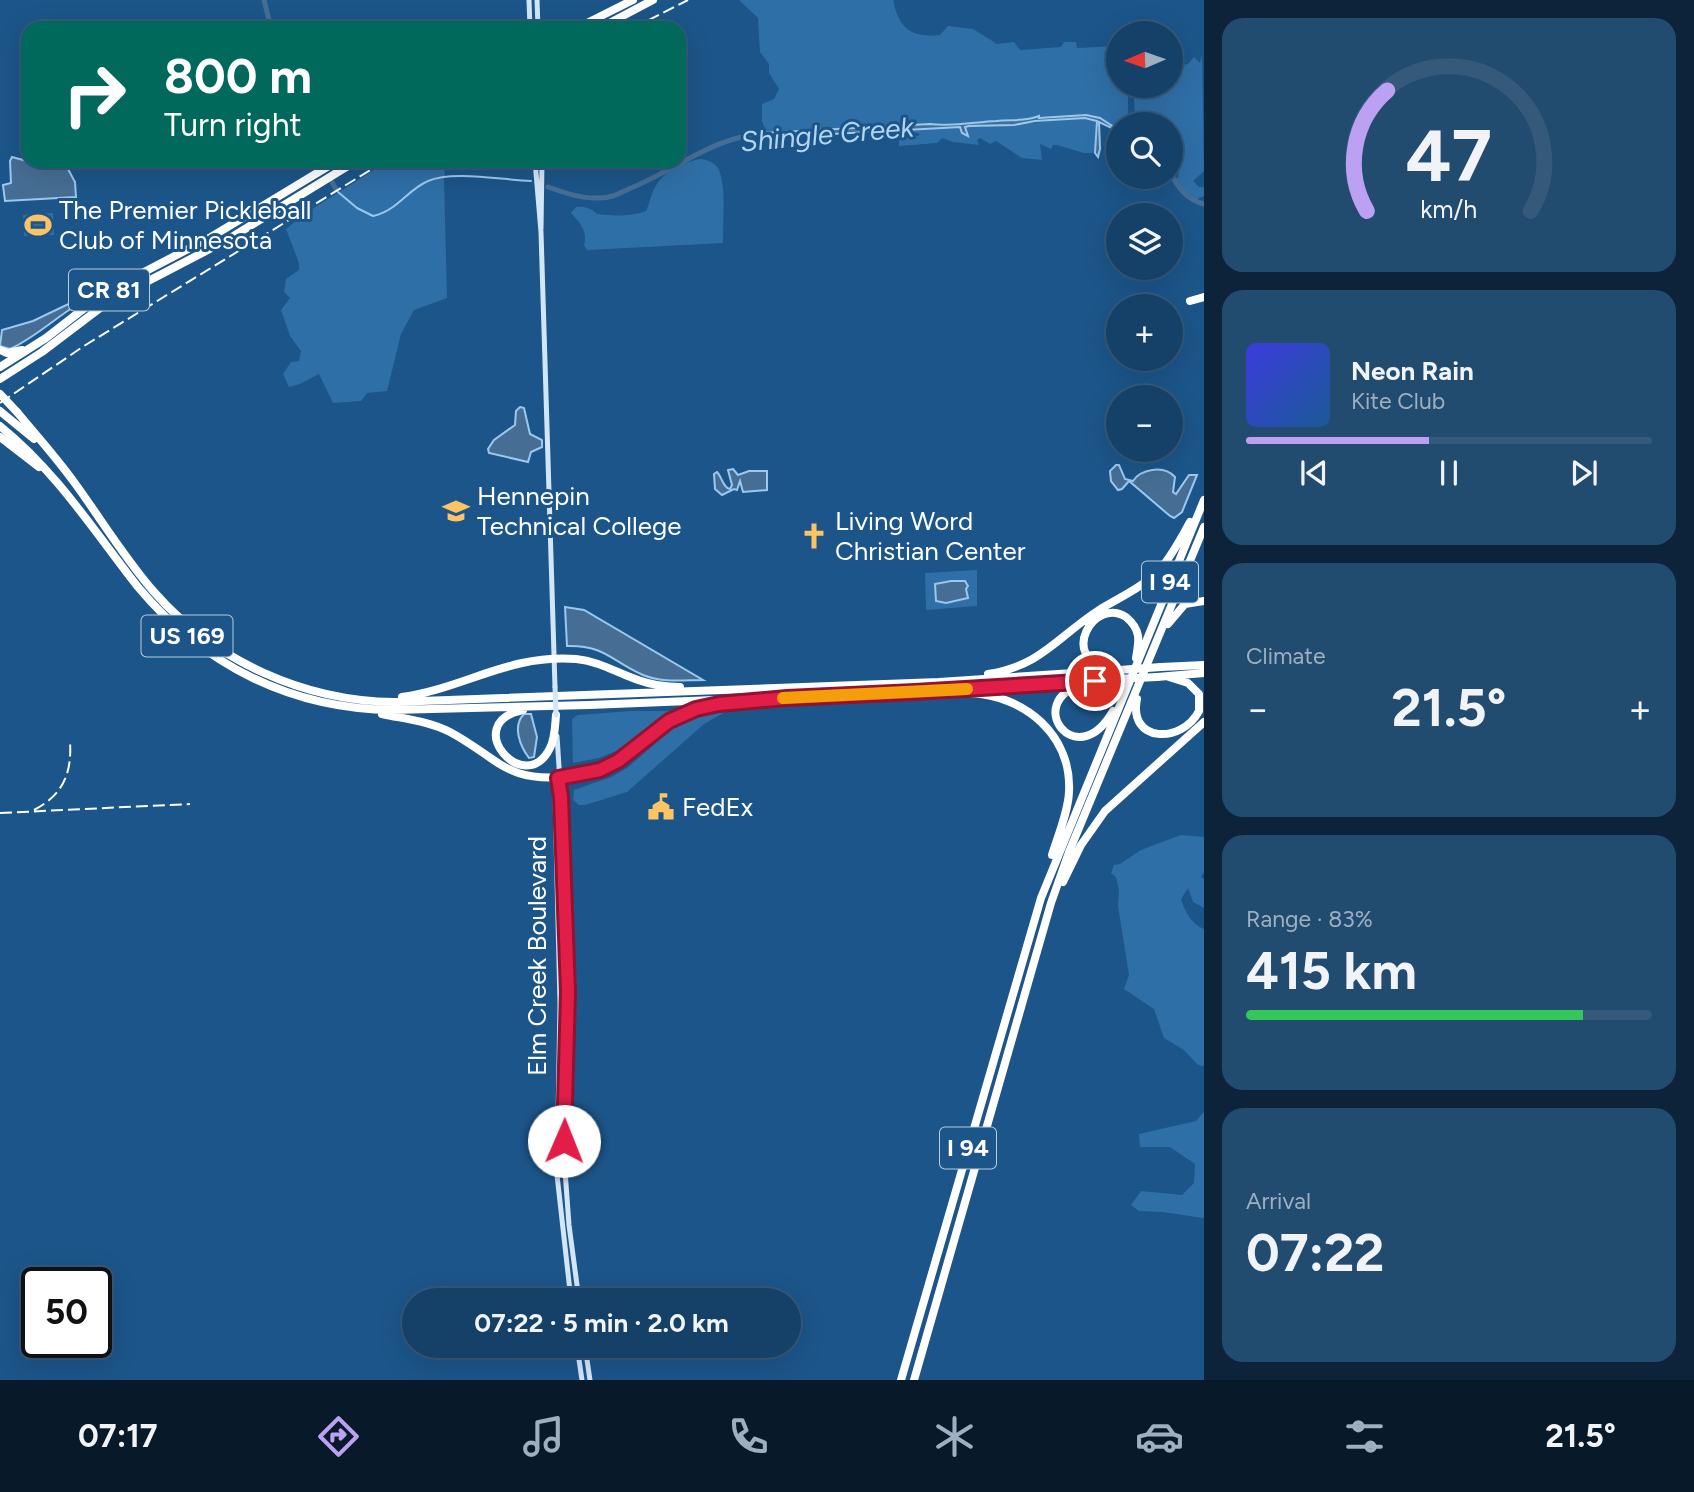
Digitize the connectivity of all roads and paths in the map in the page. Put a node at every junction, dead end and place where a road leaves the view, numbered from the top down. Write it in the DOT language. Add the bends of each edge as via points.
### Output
graph roads {
  1 [pos="529,0"];
  2 [pos="537,0"];
  3 [pos="633,0"];
  4 [pos="653,0"];
  5 [pos="534,21"];
  6 [pos="536,21"];
  7 [pos="591,21"];
  8 [pos="613,21"];
  9 [pos="325,168"];
  10 [pos="345,168"];
  11 [pos="536,168"];
  12 [pos="541,168"];
  13 [pos="541,232"];
  14 [pos="1204,297"];
  15 [pos="1191,301"];
  16 [pos="64,335"];
  17 [pos="29,349"];
  18 [pos="0,350"];
  19 [pos="0,367"];
  20 [pos="0,379"];
  21 [pos="0,385"];
  22 [pos="0,394"];
  23 [pos="0,411"];
  24 [pos="0,426"];
  25 [pos="0,437"];
  26 [pos="72,479"];
  27 [pos="63,489"];
  28 [pos="1204,497"];
  29 [pos="1204,527"];
  30 [pos="1204,601"];
  31 [pos="555,659"];
  32 [pos="1204,659"];
  33 [pos="1136,664"];
  34 [pos="1204,665"];
  35 [pos="1185,666"];
  36 [pos="1147,668"];
  37 [pos="1204,673"];
  38 [pos="1132,674"];
  39 [pos="1118,675"];
  40 [pos="1169,677"];
  41 [pos="939,682"];
  42 [pos="739,690"];
  43 [pos="915,692"];
  44 [pos="334,695"];
  45 [pos="787,698"];
  46 [pos="589,705"];
  47 [pos="362,709"];
  48 [pos="556,715"];
  49 [pos="1204,722"];
  50 [pos="558,778"];
  51 [pos="1035,916"];
  52 [pos="1039,943"];
  53 [pos="569,1288"];
  54 [pos="577,1288"];
  55 [pos="579,1358"];
  56 [pos="587,1358"];
  57 [pos="582,1380"];
  58 [pos="590,1380"];
  59 [pos="901,1380"];
  60 [pos="914,1380"];
  1 -- 5 [label="main road"];
  2 -- 6 [label="main road"];
  3 -- 7 [label="highway"];
  4 -- 8 [label="highway"];
  9 -- 17 [label="highway, CR 81" via="211,237 104,293"];
  10 -- 16 [label="highway, CR 81" via="227,240 108,302"];
  11 -- 13 [label="main road"];
  12 -- 13 [label="main road"];
  13 -- 31 [label="main road, Elm Creek Boulevard"];
  14 -- 15 [label="highway"];
  16 -- 20 [label="highway, CR 81"];
  16 -- 21 [label="highway"];
  17 -- 18 [label="highway" via="7,354"];
  17 -- 19 [label="highway, CR 81"];
  22 -- 26 [label="highway, bridge"];
  23 -- 26 [label="highway, US 169"];
  24 -- 27 [label="highway, US 169"];
  25 -- 27 [label="highway"];
  26 -- 44 [label="highway, US 169" via="146,582 207,641 249,667"];
  27 -- 47 [label="highway, US 169" via="147,597 196,643 260,682 314,701"];
  28 -- 33 [label="highway, I 94"];
  28 -- 41 [label="highway" via="1159,570 1051,649 1003,671"];
  29 -- 36 [label="highway, I 94"];
  30 -- 36 [label="highway" via="1188,603 1179,610"];
  31 -- 42 [label="highway" via="596,663 658,685"];
  31 -- 44 [label="highway" via="510,665 403,697"];
  31 -- 48 [label="main road, Elm Creek Boulevard, bridge"];
  32 -- 35 [label="highway"];
  33 -- 38 [label="highway, I 94"];
  33 -- 39 [label="highway" via="1134,625 1120,614 1095,620 1087,629 1084,650 1096,664"];
  34 -- 35 [label="highway, US 169"];
  35 -- 39 [label="highway, US 169, bridge"];
  36 -- 40 [label="highway" via="1136,714 1145,729 1156,734 1186,727 1200,706 1199,694 1190,684"];
  36 -- 52 [label="highway, I 94" via="1069,852"];
  37 -- 40 [label="highway, US 169"];
  38 -- 39 [label="highway" via="1096,732 1080,738 1063,731 1055,711 1065,693"];
  38 -- 51 [label="highway, I 94"];
  39 -- 40 [label="highway, US 169, bridge"];
  39 -- 41 [label="highway, US 169"];
  39 -- 43 [label="highway, US 169"];
  41 -- 42 [label="highway, US 169"];
  42 -- 44 [label="highway, US 169" via="394,702"];
  43 -- 45 [label="highway, US 169"];
  43 -- 51 [label="highway" via="979,693 1008,700 1036,716 1059,743 1067,768 1068,802"];
  45 -- 46 [label="highway, US 169"];
  45 -- 50 [label="highway" via="687,712 662,725 618,761 600,770"];
  46 -- 47 [label="highway, US 169"];
  46 -- 48 [label="highway" via="514,712 498,730 501,752 521,764 542,758 552,742"];
  47 -- 50 [label="highway" via="438,727 512,772"];
  48 -- 50 [label="main road, Elm Creek Boulevard"];
  49 -- 52 [label="highway" via="1093,826 1066,875"];
  50 -- 53 [label="main road, Elm Creek Boulevard" via="556,1147"];
  50 -- 54 [label="main road, Elm Creek Boulevard" via="568,992 564,1157"];
  51 -- 59 [label="highway, I 94"];
  52 -- 60 [label="highway, I 94"];
  55 -- 57 [label="main road"];
  56 -- 58 [label="main road"];
}
